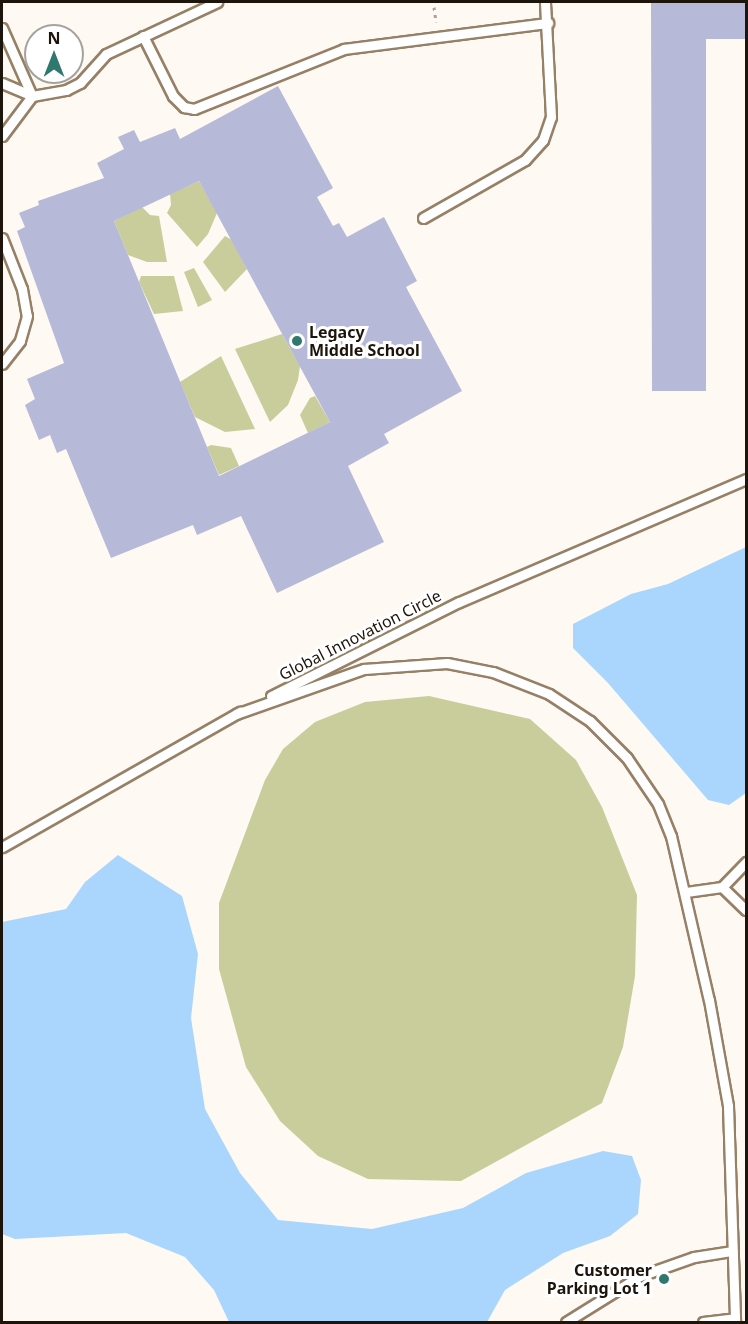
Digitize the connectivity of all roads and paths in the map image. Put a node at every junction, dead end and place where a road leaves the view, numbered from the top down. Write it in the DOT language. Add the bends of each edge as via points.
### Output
graph roads {
  1 [pos="217,2"];
  2 [pos="545,2"];
  3 [pos="434,7"];
  4 [pos="436,22"];
  5 [pos="548,24"];
  6 [pos="2,28"];
  7 [pos="143,36"];
  8 [pos="2,83"];
  9 [pos="32,96"];
  10 [pos="2,136"];
  11 [pos="423,218"];
  12 [pos="2,238"];
  13 [pos="2,364"];
  14 [pos="747,480"];
  15 [pos="236,714"];
  16 [pos="2,847"];
  17 [pos="747,862"];
  18 [pos="722,887"];
  19 [pos="686,892"];
  20 [pos="747,910"];
  21 [pos="733,1251"];
  22 [pos="735,1320"];
  23 [pos="567,1323"];
  24 [pos="703,1323"];
  1 -- 7 [label="lane"];
  2 -- 5 [label="lane"];
  3 -- 4 [label="path"];
  5 -- 7 [label="lane" via="344,49 194,109 184,107 173,96"];
  5 -- 11 [label="lane" via="551,117 543,140 525,160"];
  6 -- 9 [label="lane"];
  7 -- 9 [label="lane" via="106,54 73,87"];
  8 -- 9 [label="lane"];
  9 -- 10 [label="lane"];
  12 -- 13 [label="lane" via="22,289 27,316 20,341"];
  14 -- 15 [label="lane, Global Innovation Circle" via="459,602"];
  15 -- 16 [label="lane, Global Innovation Circle"];
  15 -- 19 [label="lane" via="345,674 382,666 447,663 515,678 580,714 627,758 665,820"];
  17 -- 18 [label="lane"];
  18 -- 19 [label="lane"];
  18 -- 20 [label="lane"];
  19 -- 21 [label="lane" via="728,1106"];
  21 -- 22 [label="lane"];
  21 -- 23 [label="lane" via="694,1257 640,1276"];
  22 -- 24 [label="lane"];
}
